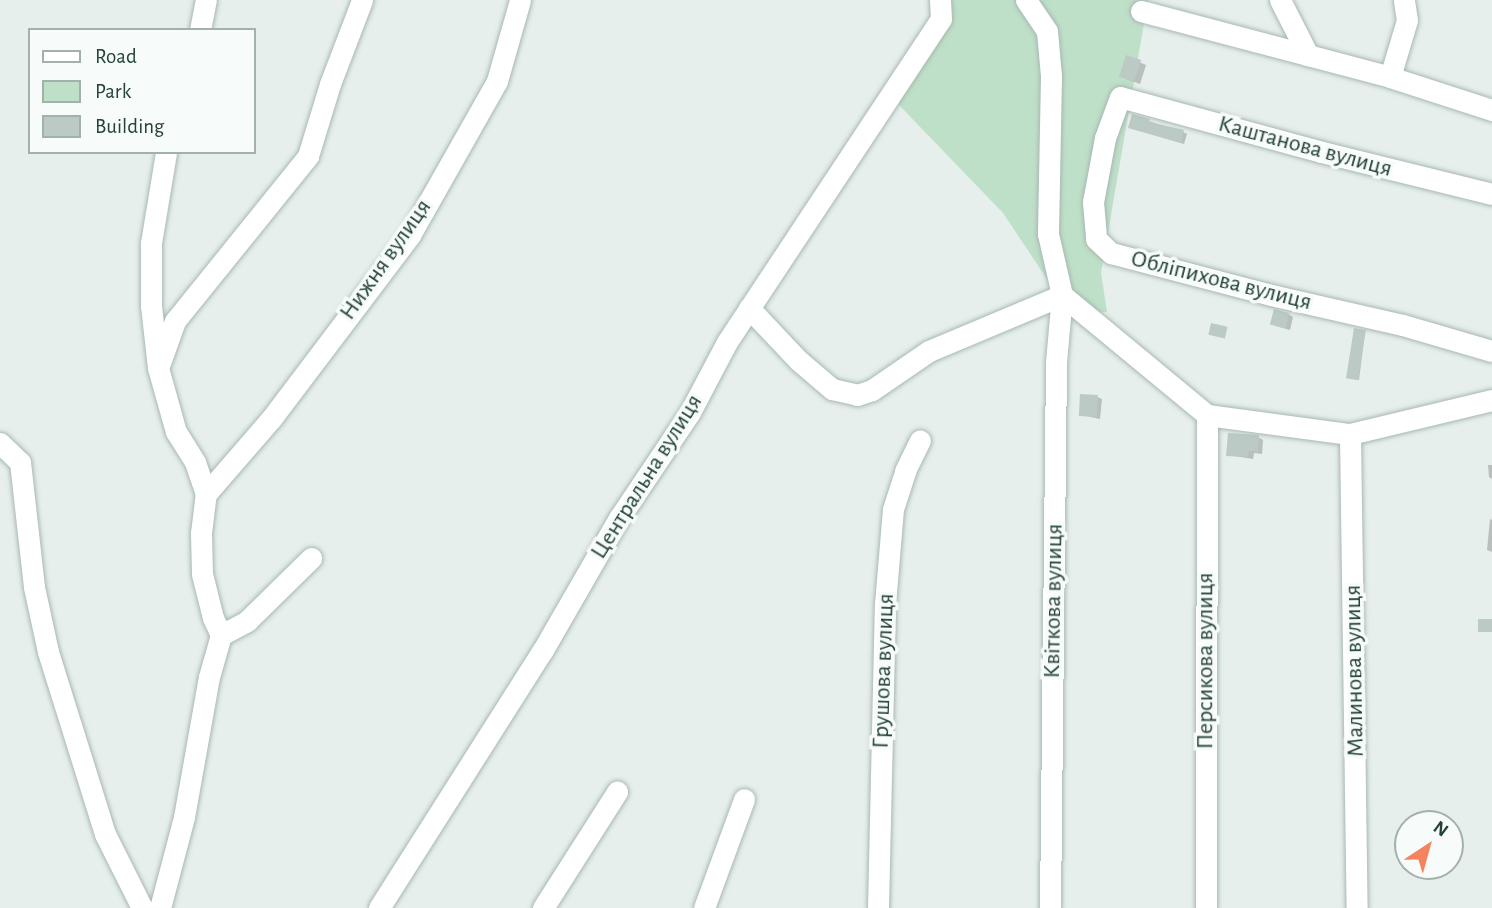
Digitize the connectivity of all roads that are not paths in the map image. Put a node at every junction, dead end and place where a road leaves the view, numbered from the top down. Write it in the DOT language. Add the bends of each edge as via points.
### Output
graph roads {
  1 [pos="206,0"];
  2 [pos="362,0"];
  3 [pos="520,0"];
  4 [pos="940,0"];
  5 [pos="1026,0"];
  6 [pos="1280,0"];
  7 [pos="1404,0"];
  8 [pos="1141,11"];
  9 [pos="200,28"];
  10 [pos="1308,55"];
  11 [pos="1390,77"];
  12 [pos="1119,97"];
  13 [pos="1492,110"];
  14 [pos="166,154"];
  15 [pos="1492,194"];
  16 [pos="1062,295"];
  17 [pos="749,308"];
  18 [pos="1492,351"];
  19 [pos="158,368"];
  20 [pos="1492,400"];
  21 [pos="1207,415"];
  22 [pos="1350,434"];
  23 [pos="920,440"];
  24 [pos="0,443"];
  25 [pos="205,494"];
  26 [pos="310,558"];
  27 [pos="221,635"];
  28 [pos="617,792"];
  29 [pos="744,799"];
  30 [pos="142,908"];
  31 [pos="160,908"];
  32 [pos="379,908"];
  33 [pos="543,908"];
  34 [pos="704,908"];
  35 [pos="878,908"];
  36 [pos="1050,908"];
  37 [pos="1206,908"];
  38 [pos="1357,908"];
  1 -- 9 [label="street"];
  2 -- 19 [label="street" via="308,156 175,321"];
  3 -- 25 [label="street, Нижня вулиця" via="497,81 410,235 271,419"];
  4 -- 17 [label="street, Центральна вулиця" via="941,19"];
  5 -- 16 [label="street, Квіткова вулиця" via="1047,32 1051,76 1048,234"];
  6 -- 10 [label="street"];
  7 -- 11 [label="street" via="1407,20"];
  8 -- 10 [label="street"];
  10 -- 11 [label="street"];
  11 -- 13 [label="street"];
  12 -- 15 [label="street, Каштанова вулиця"];
  12 -- 18 [label="street, Обліпихова вулиця" via="1105,138 1093,202 1096,239 1111,253"];
  14 -- 19 [label="street" via="152,243 151,306"];
  16 -- 17 [label="street" via="929,351 872,390 857,395 832,389"];
  16 -- 21 [label="street"];
  16 -- 36 [label="street, Квіткова вулиця" via="1056,362"];
  17 -- 32 [label="street, Центральна вулиця" via="689,414"];
  19 -- 25 [label="street" via="176,432 195,462"];
  20 -- 22 [label="street"];
  21 -- 22 [label="street"];
  21 -- 37 [label="street, Персикова вулиця"];
  22 -- 38 [label="street, Малинова вулиця"];
  23 -- 35 [label="street, Грушова вулиця" via="894,509 884,604"];
  24 -- 30 [label="street" via="20,462 34,587 48,652 105,834"];
  25 -- 27 [label="street" via="202,574"];
  26 -- 27 [label="street" via="247,621"];
  27 -- 31 [label="street" via="184,817"];
  28 -- 33 [label="street"];
  29 -- 34 [label="street"];
}
